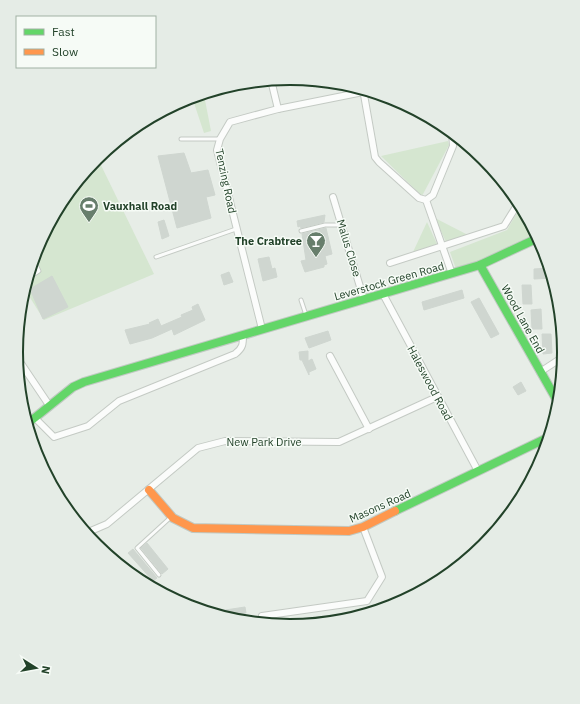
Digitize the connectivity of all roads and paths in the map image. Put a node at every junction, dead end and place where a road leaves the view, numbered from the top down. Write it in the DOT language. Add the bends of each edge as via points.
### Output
graph roads {
  1 [pos="272,86"];
  2 [pos="354,93"];
  3 [pos="364,95"];
  4 [pos="278,109"];
  5 [pos="181,139"];
  6 [pos="220,139"];
  7 [pos="453,140"];
  8 [pos="333,197"];
  9 [pos="426,200"];
  10 [pos="515,209"];
  11 [pos="342,225"];
  12 [pos="236,229"];
  13 [pos="301,231"];
  14 [pos="532,241"];
  15 [pos="442,246"];
  16 [pos="156,257"];
  17 [pos="390,263"];
  18 [pos="480,265"];
  19 [pos="37,267"];
  20 [pos="35,274"];
  21 [pos="452,274"];
  22 [pos="383,294"];
  23 [pos="301,300"];
  24 [pos="364,300"];
  25 [pos="306,317"];
  26 [pos="262,329"];
  27 [pos="243,336"];
  28 [pos="330,356"];
  29 [pos="556,362"];
  30 [pos="24,368"];
  31 [pos="540,372"];
  32 [pos="554,395"];
  33 [pos="437,397"];
  34 [pos="49,405"];
  35 [pos="35,418"];
  36 [pos="32,420"];
  37 [pos="369,429"];
  38 [pos="542,440"];
  39 [pos="478,471"];
  40 [pos="149,490"];
  41 [pos="172,517"];
  42 [pos="363,527"];
  43 [pos="92,531"];
  44 [pos="159,576"];
  45 [pos="262,616"];
  1 -- 4 [label="street"];
  2 -- 4 [label="street, Tenzing Road"];
  3 -- 9 [label="street" via="375,157 419,198"];
  4 -- 6 [label="street, Tenzing Road" via="230,122"];
  5 -- 6 [label="lane"];
  6 -- 12 [label="street, Tenzing Road" via="217,150"];
  7 -- 9 [label="street" via="453,146 433,195"];
  8 -- 11 [label="street, Malus Close"];
  9 -- 15 [label="street"];
  10 -- 15 [label="street" via="504,226"];
  11 -- 13 [label="lane" via="325,225"];
  11 -- 24 [label="street, Malus Close"];
  12 -- 16 [label="lane"];
  12 -- 26 [label="street, Tenzing Road"];
  14 -- 18 [label="street, Leverstock Green Road"];
  15 -- 17 [label="street"];
  15 -- 21 [label="street"];
  18 -- 21 [label="street, Leverstock Green Road"];
  18 -- 31 [label="street, Wood Lane End"];
  19 -- 20 [label="lane" via="39,271"];
  21 -- 22 [label="street, Leverstock Green Road"];
  22 -- 24 [label="street, Leverstock Green Road"];
  22 -- 33 [label="street, Haleswood Road"];
  23 -- 25 [label="lane"];
  24 -- 25 [label="street, Leverstock Green Road"];
  25 -- 26 [label="street, Leverstock Green Road"];
  26 -- 27 [label="street, Leverstock Green Road"];
  27 -- 34 [label="street, Leverstock Green Road" via="84,382"];
  27 -- 35 [label="street" via="243,346 236,354 119,401 88,426 54,437"];
  28 -- 37 [label="street"];
  29 -- 31 [label="street"];
  30 -- 34 [label="street"];
  31 -- 32 [label="street, Wood Lane End"];
  33 -- 37 [label="street, New Park Drive"];
  33 -- 39 [label="street, Haleswood Road"];
  34 -- 35 [label="street, Leverstock Green Road"];
  35 -- 36 [label="street, Leverstock Green Road"];
  37 -- 40 [label="street, New Park Drive" via="339,442 225,441 198,448"];
  38 -- 39 [label="street, Masons Road"];
  39 -- 42 [label="street, Masons Road"];
  40 -- 41 [label="street, Masons Road"];
  40 -- 43 [label="street, New Park Drive" via="107,524"];
  41 -- 42 [label="street, Masons Road" via="182,525 193,528 349,531"];
  41 -- 44 [label="lane" via="137,548"];
  42 -- 45 [label="street" via="382,577 367,601"];
}
